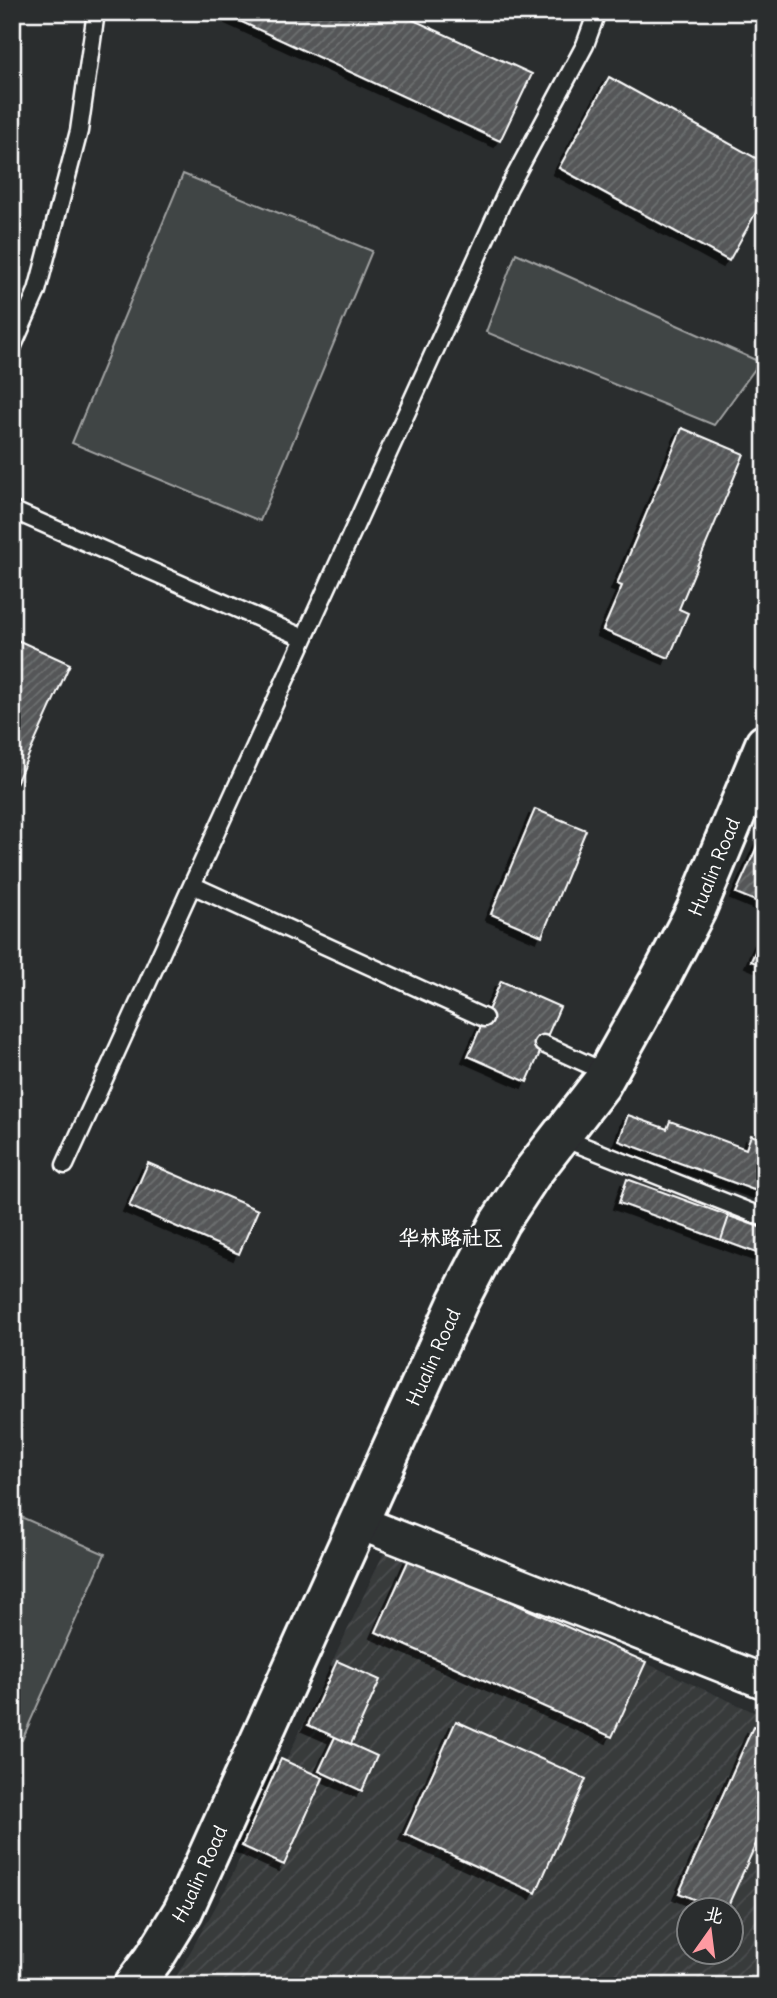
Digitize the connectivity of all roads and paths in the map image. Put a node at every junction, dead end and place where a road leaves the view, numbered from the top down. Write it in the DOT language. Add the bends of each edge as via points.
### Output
graph roads {
  1 [pos="96,12"];
  2 [pos="597,12"];
  3 [pos="12,348"];
  4 [pos="12,510"];
  5 [pos="304,638"];
  6 [pos="765,744"];
  7 [pos="192,886"];
  8 [pos="484,1018"];
  9 [pos="543,1044"];
  10 [pos="607,1073"];
  11 [pos="560,1138"];
  12 [pos="65,1165"];
  13 [pos="765,1218"];
  14 [pos="358,1522"];
  15 [pos="765,1682"];
  16 [pos="133,1986"];
  1 -- 3 [label="lane" via="79,131 37,291"];
  2 -- 5 [label="lane" via="585,45 509,187"];
  4 -- 5 [label="lane"];
  5 -- 7 [label="lane"];
  6 -- 10 [label="street, Hualin Road" via="696,910"];
  7 -- 8 [label="lane"];
  7 -- 12 [label="lane"];
  9 -- 10 [label="lane"];
  10 -- 11 [label="street, Hualin Road"];
  11 -- 13 [label="lane"];
  11 -- 14 [label="street, Hualin Road" via="499,1223 458,1301"];
  14 -- 15 [label="street"];
  14 -- 16 [label="street, Hualin Road" via="183,1910"];
}
